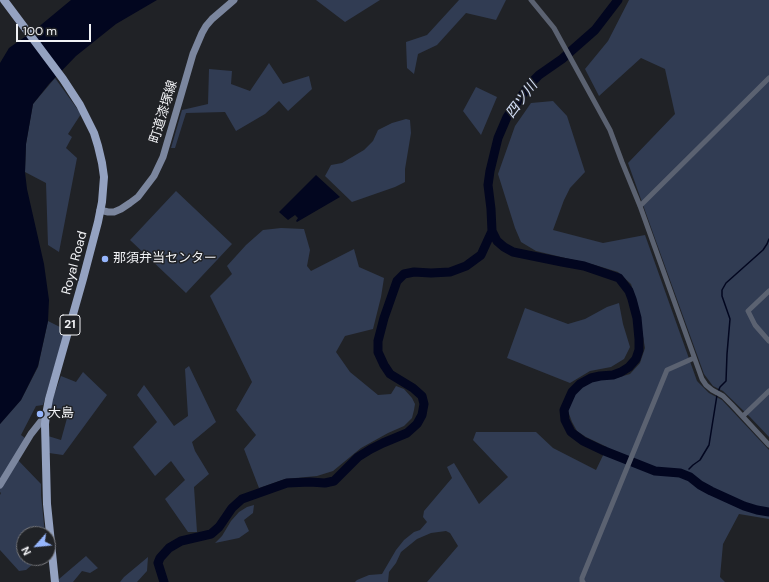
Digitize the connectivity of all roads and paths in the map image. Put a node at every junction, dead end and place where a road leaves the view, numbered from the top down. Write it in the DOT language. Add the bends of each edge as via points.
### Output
graph roads {
  1 [pos="4,0"];
  2 [pos="234,0"];
  3 [pos="531,0"];
  4 [pos="769,78"];
  5 [pos="640,206"];
  6 [pos="100,210"];
  7 [pos="769,291"];
  8 [pos="769,340"];
  9 [pos="694,358"];
  10 [pos="769,391"];
  11 [pos="46,415"];
  12 [pos="743,416"];
  13 [pos="769,445"];
  14 [pos="0,485"];
  15 [pos="55,582"];
  16 [pos="583,582"];
  1 -- 6 [label="main road, Royal Road / 21" via="63,79 88,119 98,146 104,177"];
  2 -- 6 [label="street, 町道漆塚線" via="212,19 202,33 193,54 163,157 154,176 138,197 121,209 114,212"];
  3 -- 5 [label="street" via="554,28 610,130"];
  4 -- 5 [label="street"];
  5 -- 9 [label="street"];
  6 -- 11 [label="main road, Royal Road / 21"];
  7 -- 8 [label="street" via="748,311 755,325"];
  9 -- 12 [label="street" via="706,385 723,396"];
  9 -- 16 [label="street" via="667,370 582,578"];
  10 -- 12 [label="street"];
  11 -- 14 [label="street" via="31,434"];
  11 -- 15 [label="main road, Royal Road / 21" via="47,504"];
  12 -- 13 [label="street"];
}
